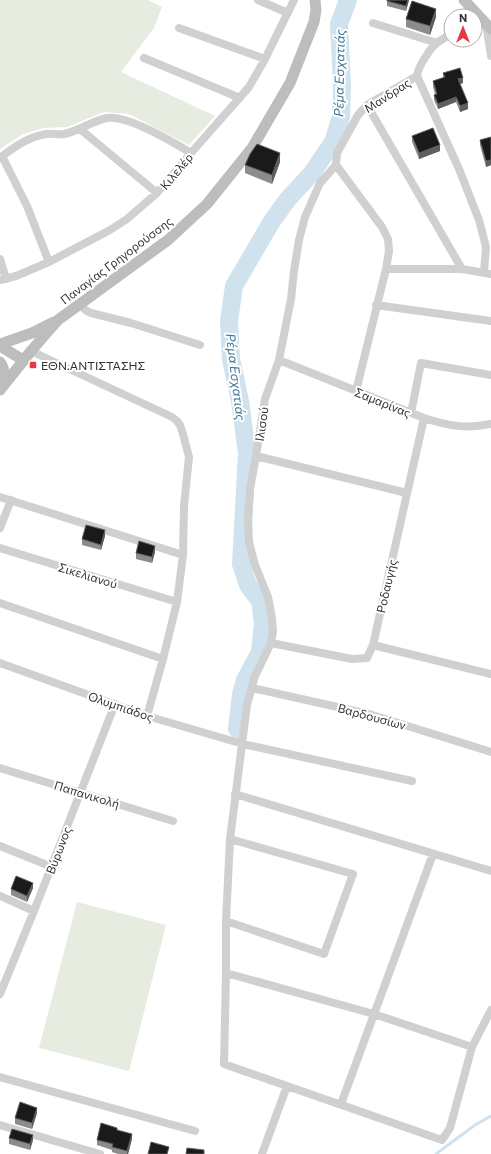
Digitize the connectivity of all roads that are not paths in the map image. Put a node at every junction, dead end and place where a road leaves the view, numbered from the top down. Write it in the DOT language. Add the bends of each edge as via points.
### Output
graph roads {
  1 [pos="258,0"];
  2 [pos="294,0"];
  3 [pos="315,0"];
  4 [pos="288,13"];
  5 [pos="373,23"];
  6 [pos="488,27"];
  7 [pos="179,28"];
  8 [pos="443,39"];
  9 [pos="437,43"];
  10 [pos="491,56"];
  11 [pos="144,58"];
  12 [pos="265,59"];
  13 [pos="417,76"];
  14 [pos="240,98"];
  15 [pos="367,105"];
  16 [pos="80,129"];
  17 [pos="191,153"];
  18 [pos="1,157"];
  19 [pos="336,165"];
  20 [pos="157,193"];
  21 [pos="0,259"];
  22 [pos="49,262"];
  23 [pos="386,269"];
  24 [pos="462,269"];
  25 [pos="487,273"];
  26 [pos="3,279"];
  27 [pos="81,304"];
  28 [pos="376,305"];
  29 [pos="58,320"];
  30 [pos="491,321"];
  31 [pos="0,345"];
  32 [pos="200,345"];
  33 [pos="31,351"];
  34 [pos="23,360"];
  35 [pos="279,360"];
  36 [pos="0,362"];
  37 [pos="491,375"];
  38 [pos="1,389"];
  39 [pos="356,391"];
  40 [pos="411,413"];
  41 [pos="424,418"];
  42 [pos="491,424"];
  43 [pos="256,456"];
  44 [pos="407,493"];
  45 [pos="0,497"];
  46 [pos="11,500"];
  47 [pos="0,528"];
  48 [pos="0,548"];
  49 [pos="183,555"];
  50 [pos="177,602"];
  51 [pos="0,603"];
  52 [pos="271,643"];
  53 [pos="373,645"];
  54 [pos="163,659"];
  55 [pos="0,663"];
  56 [pos="491,674"];
  57 [pos="252,688"];
  58 [pos="115,704"];
  59 [pos="147,716"];
  60 [pos="243,744"];
  61 [pos="491,752"];
  62 [pos="0,768"];
  63 [pos="412,781"];
  64 [pos="80,792"];
  65 [pos="235,794"];
  66 [pos="173,821"];
  67 [pos="230,839"];
  68 [pos="0,846"];
  69 [pos="433,854"];
  70 [pos="52,867"];
  71 [pos="491,871"];
  72 [pos="0,896"];
  73 [pos="34,911"];
  74 [pos="226,921"];
  75 [pos="226,973"];
  76 [pos="0,994"];
  77 [pos="491,1010"];
  78 [pos="374,1014"];
  79 [pos="472,1047"];
  80 [pos="0,1077"];
  81 [pos="287,1086"];
  82 [pos="341,1104"];
  83 [pos="0,1125"];
  84 [pos="195,1131"];
  85 [pos="100,1154"];
  86 [pos="262,1154"];
  1 -- 4 [label="street"];
  2 -- 4 [label="street, Κιλελέρ"];
  3 -- 27 [label="street, Παναγίας Γρηγορούσσης" via="314,22 290,83 252,148 208,204 174,235"];
  4 -- 12 [label="street, Κιλελέρ"];
  5 -- 9 [label="street"];
  6 -- 10 [label="street"];
  7 -- 12 [label="street"];
  8 -- 9 [label="street, Μανδρας"];
  9 -- 13 [label="street, Μανδρας" via="428,53"];
  11 -- 14 [label="street"];
  12 -- 14 [label="street, Κιλελέρ"];
  13 -- 15 [label="street, Μανδρας"];
  13 -- 25 [label="street" via="479,220 486,247"];
  14 -- 17 [label="street, Κιλελέρ"];
  15 -- 19 [label="street, Μανδρας" via="358,115 337,153"];
  15 -- 24 [label="street"];
  16 -- 17 [label="street" via="108,118 124,119"];
  16 -- 18 [label="street" via="64,134 28,138"];
  16 -- 20 [label="street"];
  17 -- 20 [label="street, Κιλελέρ"];
  18 -- 22 [label="street" via="27,206"];
  19 -- 23 [label="street" via="388,239"];
  19 -- 35 [label="street, Ιλισού" via="320,183 305,217"];
  20 -- 22 [label="street, Κιλελέρ" via="110,230"];
  21 -- 26 [label="street"];
  22 -- 26 [label="street, Κιλελέρ"];
  23 -- 24 [label="street"];
  23 -- 28 [label="street"];
  24 -- 25 [label="street"];
  27 -- 29 [label="street, Παναγίας Γρηγορούσσης"];
  27 -- 32 [label="street" via="85,311 91,314 131,323"];
  28 -- 30 [label="street"];
  28 -- 39 [label="street"];
  29 -- 31 [label="street"];
  29 -- 33 [label="street, Παναγίας Γρηγορούσσης"];
  31 -- 34 [label="street"];
  33 -- 34 [label="street, Παναγίας Γρηγορούσσης"];
  33 -- 49 [label="street" via="177,421 189,457"];
  34 -- 38 [label="street, Παναγίας Γρηγορούσσης"];
  35 -- 39 [label="street, Σαμαρίνας"];
  35 -- 43 [label="street, Ιλισού" via="265,398"];
  36 -- 38 [label="street" via="4,378"];
  37 -- 40 [label="street" via="421,363"];
  39 -- 40 [label="street, Σαμαρίνας"];
  40 -- 41 [label="street, Σαμαρίνας"];
  41 -- 42 [label="street, Σαμαρίνας" via="459,427"];
  41 -- 44 [label="street, Ροδαυγής"];
  43 -- 44 [label="street"];
  43 -- 52 [label="street, Ιλισού" via="250,489 249,542 268,597 273,631"];
  44 -- 53 [label="street, Ροδαυγής"];
  45 -- 46 [label="street"];
  46 -- 47 [label="street"];
  46 -- 49 [label="street"];
  48 -- 50 [label="street, Σικελιανού"];
  49 -- 50 [label="street"];
  50 -- 54 [label="street"];
  51 -- 54 [label="street"];
  52 -- 53 [label="street, Ροδαυγής" via="352,660 368,658"];
  52 -- 57 [label="street, Ιλισού"];
  53 -- 56 [label="street"];
  54 -- 59 [label="street"];
  55 -- 58 [label="street, Ολυμπιάδος"];
  57 -- 60 [label="street, Ιλισού" via="247,705"];
  57 -- 61 [label="street, Βαρδουσίων" via="369,714"];
  58 -- 59 [label="street, Ολυμπιάδος"];
  58 -- 64 [label="street, Βύρωνος"];
  59 -- 60 [label="street, Ολυμπιάδος"];
  60 -- 63 [label="street, Ολυμπιάδος"];
  60 -- 65 [label="street, Ιλισού"];
  62 -- 64 [label="street, Παπανικολή"];
  64 -- 66 [label="street, Παπανικολή"];
  64 -- 70 [label="street, Βύρωνος"];
  65 -- 67 [label="street, Ιλισού"];
  65 -- 69 [label="street"];
  67 -- 74 [label="street, Ιλισού"];
  67 -- 74 [label="street" via="353,874 324,954"];
  68 -- 70 [label="street"];
  69 -- 71 [label="street"];
  69 -- 78 [label="street"];
  70 -- 73 [label="street, Βύρωνος"];
  72 -- 73 [label="street"];
  73 -- 76 [label="street, Βύρωνος"];
  74 -- 75 [label="street, Ιλισού"];
  75 -- 78 [label="street"];
  75 -- 81 [label="street, Ιλισού" via="224,1064"];
  77 -- 79 [label="street"];
  78 -- 79 [label="street"];
  78 -- 82 [label="street"];
  79 -- 82 [label="street" via="450,1128 442,1140"];
  80 -- 84 [label="street"];
  81 -- 82 [label="street"];
  81 -- 86 [label="street"];
  83 -- 85 [label="street"];
}
